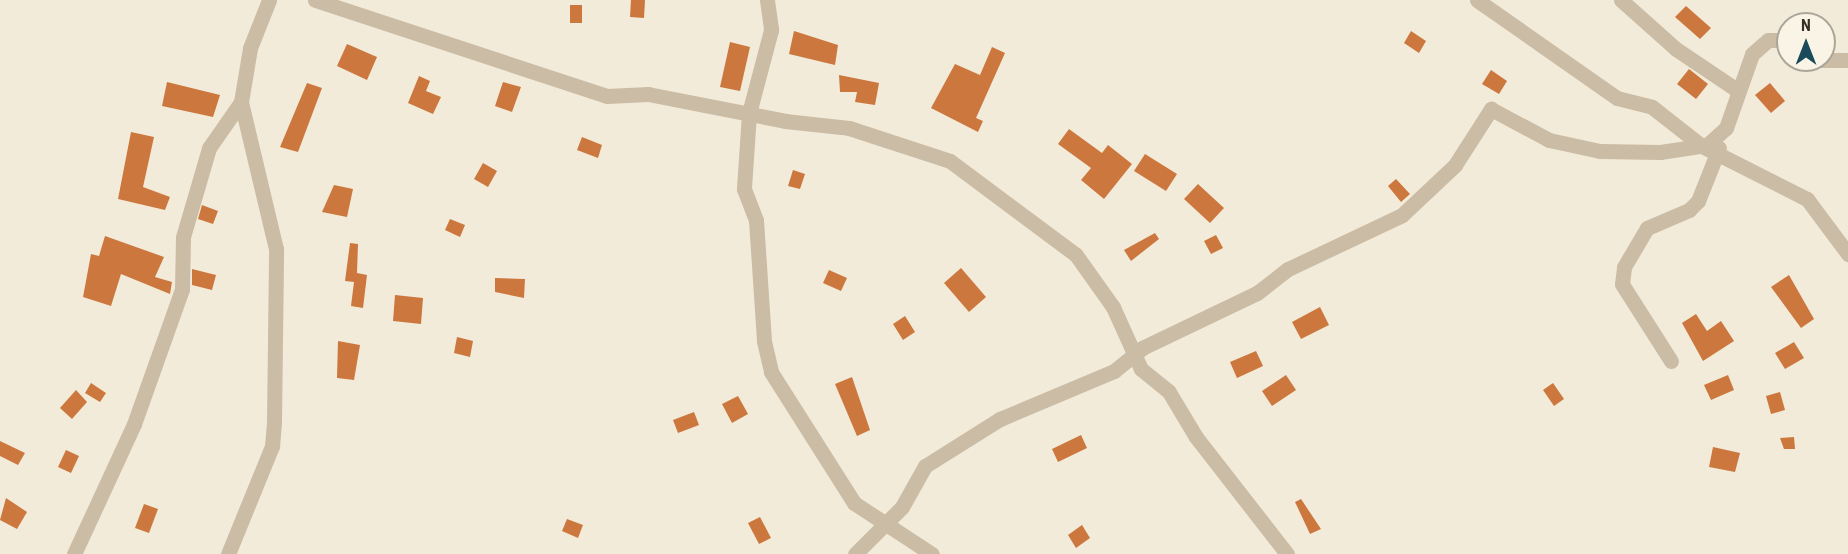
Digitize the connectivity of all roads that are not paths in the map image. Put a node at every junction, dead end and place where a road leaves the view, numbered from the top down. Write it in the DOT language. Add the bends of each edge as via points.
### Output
graph roads {
  1 [pos="270,0"];
  2 [pos="315,0"];
  3 [pos="767,0"];
  4 [pos="1477,0"];
  5 [pos="1621,0"];
  6 [pos="1776,42"];
  7 [pos="1737,90"];
  8 [pos="241,102"];
  9 [pos="749,113"];
  10 [pos="1726,128"];
  11 [pos="1702,146"];
  12 [pos="1717,155"];
  13 [pos="1848,254"];
  14 [pos="1135,354"];
  15 [pos="1671,361"];
  16 [pos="882,525"];
  17 [pos="74,554"];
  18 [pos="228,554"];
  19 [pos="855,554"];
  20 [pos="932,554"];
  21 [pos="1287,554"];
  1 -- 8 [label="street" via="250,48"];
  2 -- 9 [label="street" via="607,96 648,94"];
  3 -- 9 [label="street" via="771,30"];
  4 -- 11 [label="street" via="1599,87 1652,107"];
  5 -- 7 [label="street" via="1676,49"];
  6 -- 7 [label="street" via="1760,45"];
  7 -- 10 [label="street"];
  8 -- 17 [label="street" via="208,148 183,237 182,289 134,424"];
  8 -- 18 [label="street" via="276,249 273,422 272,446"];
  9 -- 14 [label="street" via="849,128 950,161 1076,255 1113,307"];
  9 -- 16 [label="street" via="744,189 756,220 764,341 771,372 854,503"];
  10 -- 11 [label="street" via="1716,141"];
  10 -- 12 [label="street"];
  11 -- 12 [label="street"];
  11 -- 14 [label="street" via="1660,152 1600,151 1549,140 1491,109 1455,165 1402,215 1288,269 1257,293"];
  12 -- 13 [label="street" via="1807,199"];
  12 -- 15 [label="street" via="1698,201 1689,210 1647,228 1624,267 1622,284"];
  14 -- 16 [label="street" via="1114,371 1000,419 925,466 902,507"];
  14 -- 21 [label="street" via="1142,369 1169,392 1196,437"];
  16 -- 19 [label="street"];
  16 -- 20 [label="street"];
}
